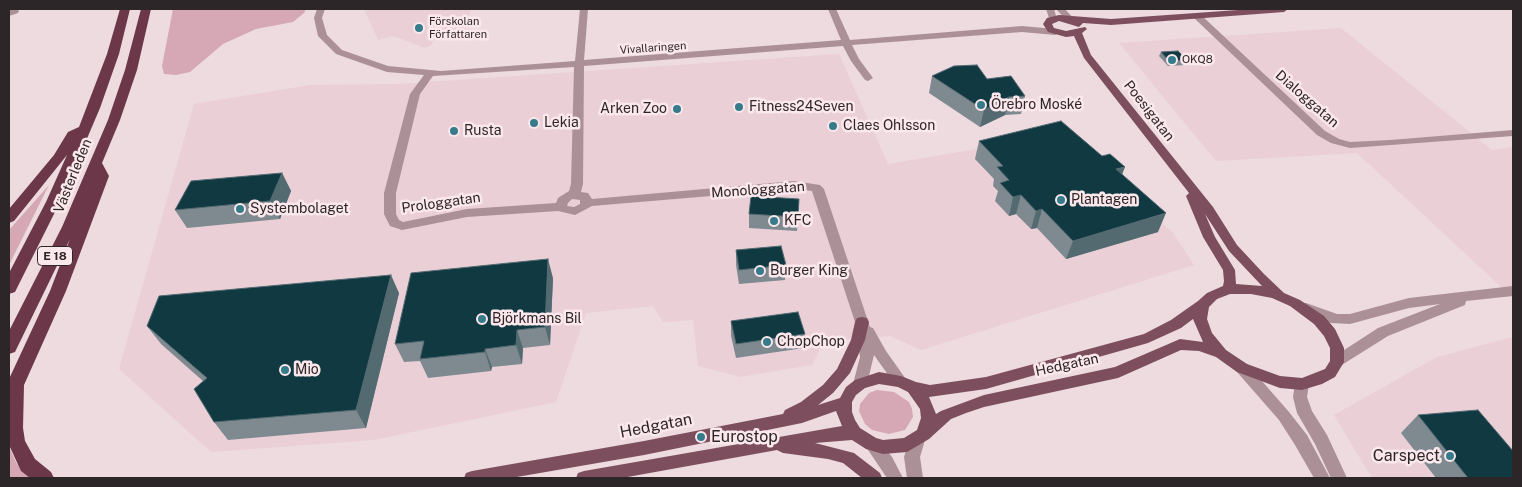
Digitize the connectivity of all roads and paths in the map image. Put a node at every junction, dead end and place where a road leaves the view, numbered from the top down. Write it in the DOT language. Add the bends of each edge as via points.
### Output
graph roads {
  1 [pos="125,9"];
  2 [pos="146,9"];
  3 [pos="321,9"];
  4 [pos="584,9"];
  5 [pos="832,9"];
  6 [pos="1050,9"];
  7 [pos="1060,9"];
  8 [pos="1284,9"];
  9 [pos="1197,16"];
  10 [pos="1071,20"];
  11 [pos="1050,21"];
  12 [pos="1111,22"];
  13 [pos="1022,29"];
  14 [pos="1079,31"];
  15 [pos="1058,33"];
  16 [pos="848,44"];
  17 [pos="1087,56"];
  18 [pos="580,64"];
  19 [pos="430,74"];
  20 [pos="868,78"];
  21 [pos="85,129"];
  22 [pos="1513,133"];
  23 [pos="95,162"];
  24 [pos="1187,184"];
  25 [pos="574,195"];
  26 [pos="587,203"];
  27 [pos="561,207"];
  28 [pos="9,218"];
  29 [pos="9,288"];
  30 [pos="1228,289"];
  31 [pos="1513,291"];
  32 [pos="1477,296"];
  33 [pos="1290,300"];
  34 [pos="1203,305"];
  35 [pos="862,322"];
  36 [pos="9,347"];
  37 [pos="1221,354"];
  38 [pos="1337,362"];
  39 [pos="1242,368"];
  40 [pos="860,384"];
  41 [pos="1302,384"];
  42 [pos="907,385"];
  43 [pos="12,391"];
  44 [pos="845,402"];
  45 [pos="770,422"];
  46 [pos="855,434"];
  47 [pos="920,437"];
  48 [pos="771,444"];
  49 [pos="872,444"];
  50 [pos="44,478"];
  51 [pos="472,478"];
  52 [pos="584,478"];
  53 [pos="874,478"];
  54 [pos="895,478"];
  55 [pos="914,478"];
  56 [pos="1322,478"];
  57 [pos="1339,478"];
  1 -- 21 [label="highway, Västerleden / E 18" via="111,62"];
  2 -- 23 [label="highway, Västerleden / E 18" via="131,70"];
  3 -- 19 [label="street, Vivallaringen" via="318,18 323,36 339,52 387,69"];
  4 -- 18 [label="street"];
  5 -- 16 [label="street"];
  6 -- 11 [label="street"];
  7 -- 10 [label="street"];
  8 -- 9 [label="main road"];
  9 -- 12 [label="main road"];
  9 -- 22 [label="street, Dialoggatan" via="1321,133 1335,141 1350,145 1390,144"];
  10 -- 11 [label="main road"];
  10 -- 12 [label="main road"];
  10 -- 14 [label="main road, Poesigatan" via="1079,24"];
  11 -- 13 [label="street, Vivallaringen"];
  11 -- 15 [label="main road, Poesigatan" via="1048,27"];
  12 -- 14 [label="main road"];
  13 -- 15 [label="street, Vivallaringen"];
  13 -- 16 [label="street, Vivallaringen"];
  14 -- 15 [label="main road"];
  14 -- 17 [label="main road, Poesigatan"];
  15 -- 17 [label="main road, Poesigatan"];
  16 -- 18 [label="street, Vivallaringen"];
  16 -- 20 [label="street"];
  17 -- 24 [label="main road, Poesigatan"];
  18 -- 19 [label="street, Vivallaringen"];
  18 -- 25 [label="street"];
  19 -- 27 [label="street, Prologgatan" via="415,94 390,193 390,214 394,222 402,226 467,213"];
  21 -- 28 [label="highway, E 18" via="74,134 59,158"];
  21 -- 29 [label="highway, Västerleden / E 18" via="54,202"];
  23 -- 36 [label="highway, Västerleden / E 18" via="69,227"];
  23 -- 43 [label="highway, E 18" via="102,176 58,291"];
  24 -- 30 [label="main road, Poesigatan" via="1209,237 1228,270 1231,281"];
  24 -- 33 [label="main road, Poesigatan" via="1209,210 1232,248 1259,277"];
  25 -- 26 [label="street" via="584,196"];
  25 -- 27 [label="street" via="564,199"];
  26 -- 27 [label="street" via="575,211"];
  26 -- 35 [label="street, Monologgatan" via="794,184 816,188"];
  30 -- 33 [label="main road" via="1252,289"];
  30 -- 34 [label="main road" via="1212,296"];
  31 -- 32 [label="street"];
  32 -- 33 [label="street" via="1409,303 1350,320 1336,319"];
  32 -- 38 [label="street" via="1383,332"];
  33 -- 38 [label="main road" via="1319,320 1330,333 1337,348"];
  34 -- 37 [label="main road" via="1200,319 1206,335"];
  34 -- 42 [label="main road, Hedgatan" via="1148,338 986,382 930,391"];
  35 -- 40 [label="street, Monologgatan" via="867,357"];
  35 -- 42 [label="street, Monologgatan" via="881,355"];
  35 -- 45 [label="main road" via="858,340 843,373 806,406"];
  37 -- 39 [label="main road"];
  37 -- 47 [label="main road, Hedgatan" via="1200,346 1180,344 1118,372 984,401 961,409 946,415"];
  38 -- 41 [label="main road" via="1330,373"];
  39 -- 41 [label="main road" via="1280,382"];
  39 -- 56 [label="street" via="1284,416"];
  40 -- 42 [label="main road" via="879,378"];
  40 -- 44 [label="main road" via="850,391"];
  41 -- 57 [label="street" via="1300,397 1305,412"];
  42 -- 47 [label="main road" via="922,398 928,409 929,418"];
  43 -- 50 [label="highway, E 18" via="16,441 28,465"];
  44 -- 45 [label="main road, Hedgatan" via="802,417"];
  44 -- 46 [label="main road" via="844,412"];
  45 -- 51 [label="main road, Hedgatan"];
  46 -- 48 [label="main road" via="838,433"];
  46 -- 49 [label="main road"];
  47 -- 49 [label="main road" via="896,448"];
  47 -- 55 [label="street" via="912,457"];
  48 -- 52 [label="main road"];
  48 -- 53 [label="main road" via="848,458"];
  49 -- 54 [label="street"];
}
